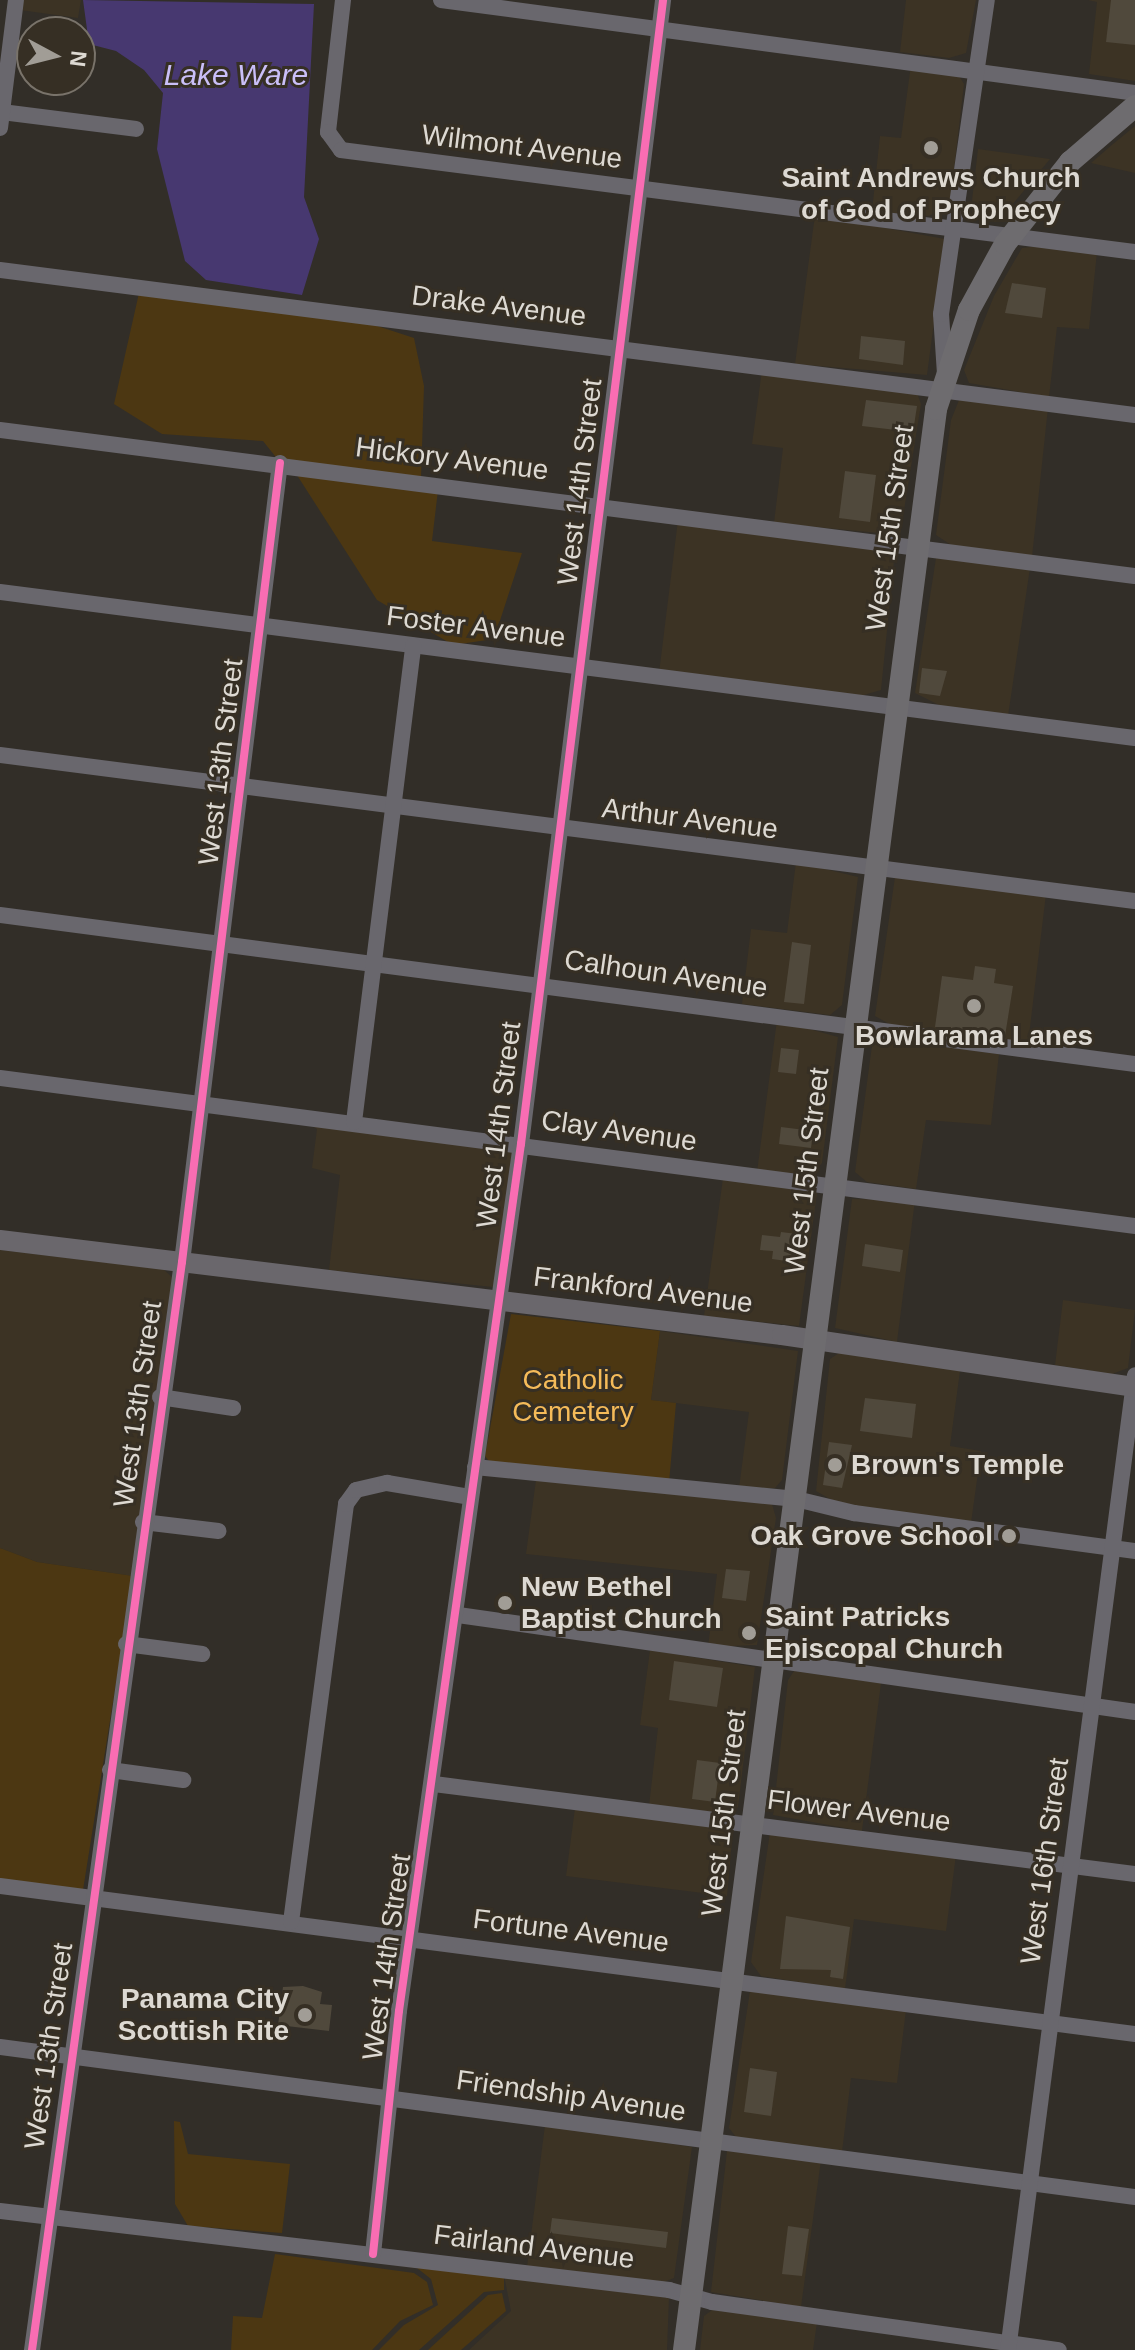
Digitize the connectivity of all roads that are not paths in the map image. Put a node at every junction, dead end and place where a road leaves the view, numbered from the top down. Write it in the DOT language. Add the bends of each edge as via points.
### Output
graph roads {
  1 [pos="16,0"];
  2 [pos="343,0"];
  3 [pos="441,0"];
  4 [pos="663,0"];
  5 [pos="987,0"];
  6 [pos="660,28"];
  7 [pos="978,68"];
  8 [pos="1135,93"];
  9 [pos="1135,106"];
  10 [pos="1,114"];
  11 [pos="136,129"];
  12 [pos="639,187"];
  13 [pos="954,227"];
  14 [pos="1011,234"];
  15 [pos="1135,252"];
  16 [pos="0,270"];
  17 [pos="619,347"];
  18 [pos="943,381"];
  19 [pos="1135,415"];
  20 [pos="0,430"];
  21 [pos="280,463"];
  22 [pos="600,504"];
  23 [pos="917,547"];
  24 [pos="1135,576"];
  25 [pos="0,592"];
  26 [pos="261,626"];
  27 [pos="413,646"];
  28 [pos="580,667"];
  29 [pos="896,708"];
  30 [pos="1135,738"];
  31 [pos="0,755"];
  32 [pos="240,784"];
  33 [pos="394,803"];
  34 [pos="558,824"];
  35 [pos="876,865"];
  36 [pos="1135,901"];
  37 [pos="0,915"];
  38 [pos="221,942"];
  39 [pos="374,961"];
  40 [pos="539,983"];
  41 [pos="856,1025"];
  42 [pos="1135,1064"];
  43 [pos="0,1078"];
  44 [pos="201,1104"];
  45 [pos="354,1122"];
  46 [pos="521,1144"];
  47 [pos="836,1184"];
  48 [pos="1135,1226"];
  49 [pos="0,1240"];
  50 [pos="182,1262"];
  51 [pos="499,1301"];
  52 [pos="817,1340"];
  53 [pos="1135,1383"];
  54 [pos="160,1397"];
  55 [pos="233,1408"];
  56 [pos="475,1467"];
  57 [pos="471,1497"];
  58 [pos="796,1499"];
  59 [pos="143,1522"];
  60 [pos="218,1531"];
  61 [pos="1113,1548"];
  62 [pos="1135,1551"];
  63 [pos="458,1615"];
  64 [pos="126,1644"];
  65 [pos="202,1654"];
  66 [pos="774,1660"];
  67 [pos="1092,1706"];
  68 [pos="1135,1712"];
  69 [pos="110,1770"];
  70 [pos="183,1780"];
  71 [pos="434,1784"];
  72 [pos="753,1823"];
  73 [pos="1070,1865"];
  74 [pos="1135,1874"];
  75 [pos="0,1886"];
  76 [pos="91,1898"];
  77 [pos="291,1922"];
  78 [pos="411,1937"];
  79 [pos="733,1979"];
  80 [pos="1050,2021"];
  81 [pos="1135,2034"];
  82 [pos="0,2047"];
  83 [pos="69,2056"];
  84 [pos="390,2095"];
  85 [pos="711,2141"];
  86 [pos="1030,2183"];
  87 [pos="1135,2197"];
  88 [pos="0,2211"];
  89 [pos="49,2218"];
  90 [pos="373,2254"];
  91 [pos="691,2296"];
  92 [pos="1008,2346"];
  93 [pos="32,2350"];
  94 [pos="684,2350"];
  95 [pos="1059,2350"];
  1 -- 10 [label="street"];
  2 -- 12 [label="street, Wilmont Avenue" via="328,132 332,145"];
  3 -- 6 [label="street"];
  4 -- 6 [label="street, West 14th Street"];
  5 -- 7 [label="street, West 15th Street"];
  6 -- 7 [label="street"];
  6 -- 12 [label="street, West 14th Street"];
  7 -- 8 [label="street"];
  7 -- 13 [label="street, West 15th Street"];
  9 -- 14 [label="highway" via="1070,162"];
  10 -- 11 [label="street"];
  12 -- 13 [label="street, Wilmont Avenue"];
  12 -- 17 [label="street, West 14th Street"];
  13 -- 14 [label="street, Wilmont Avenue"];
  13 -- 18 [label="street, West 15th Street" via="941,314"];
  14 -- 15 [label="street, Wilmont Avenue"];
  14 -- 18 [label="highway" via="973,301"];
  16 -- 17 [label="street, Drake Avenue"];
  17 -- 18 [label="street, Drake Avenue"];
  17 -- 22 [label="street, West 14th Street"];
  18 -- 19 [label="street, Drake Avenue"];
  18 -- 23 [label="highway, West 15th Street"];
  20 -- 21 [label="street, Hickory Avenue"];
  21 -- 22 [label="street, Hickory Avenue"];
  21 -- 26 [label="street, West 13th Street"];
  22 -- 23 [label="street, Hickory Avenue"];
  22 -- 28 [label="street, West 14th Street"];
  23 -- 24 [label="street, Hickory Avenue"];
  23 -- 29 [label="highway, West 15th Street"];
  25 -- 26 [label="street, Foster Avenue"];
  26 -- 27 [label="street, Foster Avenue"];
  26 -- 32 [label="street, West 13th Street"];
  27 -- 28 [label="street, Foster Avenue"];
  27 -- 33 [label="street"];
  28 -- 29 [label="street, Foster Avenue"];
  28 -- 34 [label="street, West 14th Street"];
  29 -- 30 [label="street, Foster Avenue"];
  29 -- 35 [label="highway, West 15th Street"];
  31 -- 32 [label="street, Arthur Avenue"];
  32 -- 33 [label="street, Arthur Avenue"];
  32 -- 38 [label="street, West 13th Street"];
  33 -- 34 [label="street, Arthur Avenue"];
  33 -- 39 [label="street"];
  34 -- 35 [label="street, Arthur Avenue"];
  34 -- 40 [label="street, West 14th Street"];
  35 -- 36 [label="street, Arthur Avenue"];
  35 -- 41 [label="highway, West 15th Street"];
  37 -- 38 [label="street, Calhoun Avenue"];
  38 -- 39 [label="street, Calhoun Avenue"];
  38 -- 44 [label="street, West 13th Street"];
  39 -- 40 [label="street, Calhoun Avenue"];
  39 -- 45 [label="street"];
  40 -- 41 [label="street, Calhoun Avenue"];
  40 -- 46 [label="street, West 14th Street"];
  41 -- 42 [label="street, Calhoun Avenue"];
  41 -- 47 [label="highway, West 15th Street"];
  43 -- 44 [label="street, Clay Avenue"];
  44 -- 45 [label="street, Clay Avenue"];
  44 -- 50 [label="street, West 13th Street"];
  45 -- 46 [label="street, Clay Avenue"];
  46 -- 47 [label="street, Clay Avenue"];
  46 -- 51 [label="street, West 14th Street"];
  47 -- 48 [label="street, Clay Avenue"];
  47 -- 52 [label="highway, West 15th Street"];
  49 -- 50 [label="main road, Frankford Avenue"];
  50 -- 51 [label="main road, Frankford Avenue"];
  50 -- 54 [label="street, West 13th Street"];
  51 -- 52 [label="main road, Frankford Avenue"];
  51 -- 56 [label="street, West 14th Street"];
  52 -- 53 [label="main road, Frankford Avenue"];
  52 -- 58 [label="highway, West 15th Street"];
  53 -- 61 [label="street, West 16th Street"];
  54 -- 55 [label="street"];
  54 -- 59 [label="street, West 13th Street"];
  56 -- 57 [label="street, West 14th Street"];
  56 -- 58 [label="street"];
  57 -- 63 [label="street, West 14th Street"];
  57 -- 77 [label="street" via="387,1483 356,1490 346,1504"];
  58 -- 61 [label="street" via="854,1513"];
  58 -- 66 [label="highway, West 15th Street"];
  59 -- 60 [label="street"];
  59 -- 64 [label="street, West 13th Street"];
  61 -- 62 [label="street"];
  61 -- 67 [label="street, West 16th Street"];
  63 -- 66 [label="street"];
  63 -- 71 [label="street, West 14th Street"];
  64 -- 65 [label="street"];
  64 -- 69 [label="street, West 13th Street"];
  66 -- 67 [label="street"];
  66 -- 72 [label="highway, West 15th Street"];
  67 -- 68 [label="street"];
  67 -- 73 [label="street, West 16th Street"];
  69 -- 70 [label="street"];
  69 -- 76 [label="street, West 13th Street"];
  71 -- 72 [label="street, Flower Avenue"];
  71 -- 78 [label="street, West 14th Street"];
  72 -- 73 [label="street, Flower Avenue"];
  72 -- 79 [label="highway, West 15th Street"];
  73 -- 74 [label="street, Flower Avenue"];
  73 -- 80 [label="street, West 16th Street"];
  75 -- 76 [label="street, Fortune Avenue"];
  76 -- 77 [label="street, Fortune Avenue"];
  76 -- 83 [label="street, West 13th Street"];
  77 -- 78 [label="street, Fortune Avenue"];
  78 -- 79 [label="street, Fortune Avenue"];
  78 -- 84 [label="street, West 14th Street"];
  79 -- 80 [label="street, Fortune Avenue"];
  79 -- 85 [label="highway, West 15th Street"];
  80 -- 81 [label="street, Fortune Avenue"];
  80 -- 86 [label="street, West 16th Street"];
  82 -- 83 [label="street, Friendship Avenue"];
  83 -- 84 [label="street, Friendship Avenue"];
  83 -- 89 [label="street, West 13th Street"];
  84 -- 85 [label="street, Friendship Avenue"];
  84 -- 90 [label="street, West 14th Street"];
  85 -- 86 [label="street, Friendship Avenue"];
  85 -- 91 [label="highway, West 15th Street"];
  86 -- 87 [label="street, Friendship Avenue"];
  86 -- 92 [label="street, West 16th Street"];
  88 -- 89 [label="street, Fairland Avenue"];
  89 -- 90 [label="street, Fairland Avenue"];
  89 -- 93 [label="street, West 13th Street"];
  90 -- 91 [label="street, Fairland Avenue"];
  91 -- 92 [label="street, Fairland Avenue"];
  91 -- 94 [label="highway, West 15th Street"];
  92 -- 95 [label="street, Fairland Avenue"];
}
